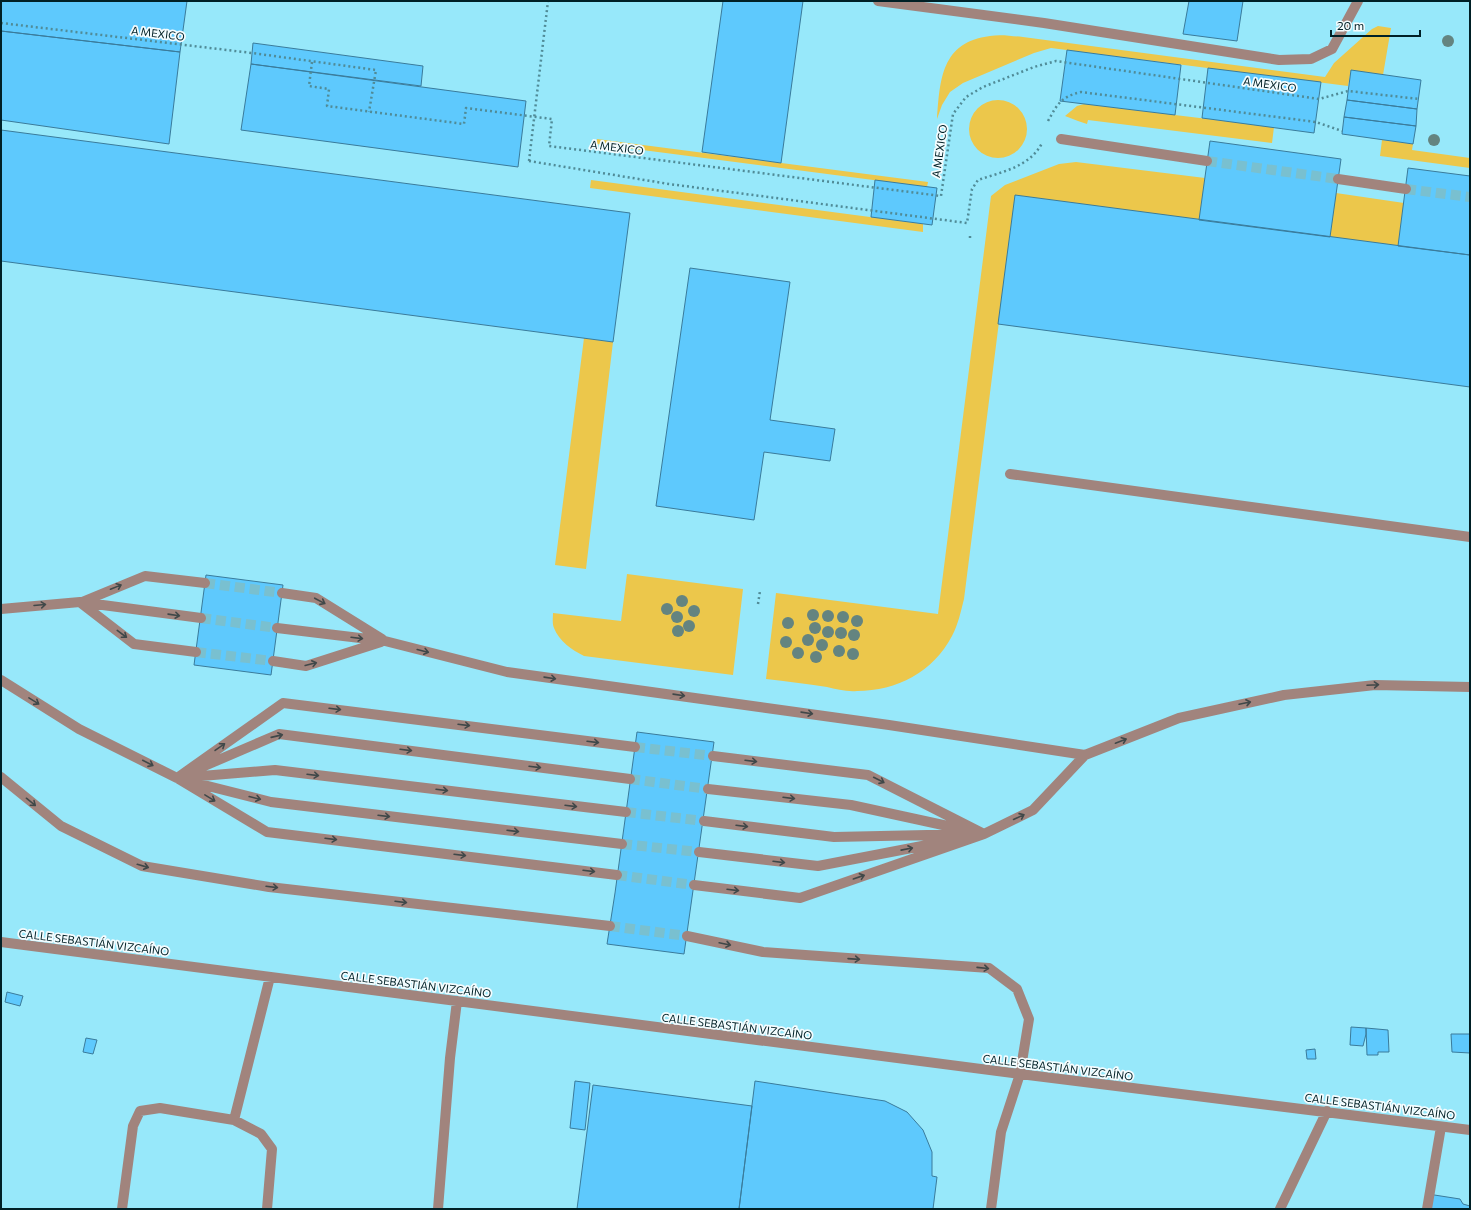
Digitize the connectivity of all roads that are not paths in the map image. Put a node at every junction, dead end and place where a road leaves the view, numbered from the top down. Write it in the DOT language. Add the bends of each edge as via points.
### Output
graph roads {
  1 [pos="878,1"];
  2 [pos="1358,1"];
  3 [pos="1061,139"];
  4 [pos="1207,161"];
  5 [pos="1338,179"];
  6 [pos="1406,189"];
  7 [pos="1010,474"];
  8 [pos="1470,537"];
  9 [pos="205,583"];
  10 [pos="282,593"];
  11 [pos="80,602"];
  12 [pos="1,608"];
  13 [pos="200,618"];
  14 [pos="277,628"];
  15 [pos="385,641"];
  16 [pos="196,652"];
  17 [pos="272,661"];
  18 [pos="1,680"];
  19 [pos="1470,686"];
  20 [pos="635,747"];
  21 [pos="1085,755"];
  22 [pos="713,756"];
  23 [pos="1,777"];
  24 [pos="177,778"];
  25 [pos="630,779"];
  26 [pos="708,788"];
  27 [pos="626,812"];
  28 [pos="704,821"];
  29 [pos="984,834"];
  30 [pos="622,844"];
  31 [pos="699,852"];
  32 [pos="617,875"];
  33 [pos="694,885"];
  34 [pos="610,926"];
  35 [pos="687,936"];
  36 [pos="1,942"];
  37 [pos="270,977"];
  38 [pos="457,1001"];
  39 [pos="1020,1074"];
  40 [pos="1327,1111"];
  41 [pos="234,1120"];
  42 [pos="1441,1127"];
  43 [pos="1470,1130"];
  44 [pos="122,1209"];
  45 [pos="267,1209"];
  46 [pos="438,1209"];
  47 [pos="991,1209"];
  48 [pos="1280,1209"];
  49 [pos="1427,1209"];
  1 -- 2 [label="street" via="1044,23 1279,60 1311,59 1332,49"];
  3 -- 4 [label="street"];
  5 -- 6 [label="street"];
  7 -- 8 [label="street"];
  11 -- 9 [label="street, one-way" via="145,576"];
  10 -- 15 [label="street, one-way" via="316,598"];
  12 -- 11 [label="street, one-way"];
  11 -- 13 [label="street, one-way"];
  11 -- 16 [label="street, one-way" via="134,644"];
  14 -- 15 [label="street, one-way"];
  17 -- 15 [label="street, one-way" via="306,666"];
  15 -- 21 [label="street, one-way" via="507,672"];
  18 -- 24 [label="street, one-way" via="79,729"];
  21 -- 19 [label="street, one-way" via="1179,718 1284,695 1375,685"];
  24 -- 20 [label="street, one-way" via="283,703"];
  29 -- 21 [label="street, one-way" via="1033,810"];
  22 -- 29 [label="street, one-way" via="868,775"];
  23 -- 34 [label="street, one-way" via="61,826 142,866 269,887"];
  24 -- 25 [label="street, one-way" via="279,734"];
  24 -- 27 [label="street, one-way" via="275,770"];
  24 -- 30 [label="street, one-way" via="271,802"];
  24 -- 32 [label="street, one-way" via="267,832"];
  26 -- 29 [label="street, one-way" via="852,805"];
  28 -- 29 [label="street, one-way" via="834,837"];
  31 -- 29 [label="street, one-way" via="818,866"];
  33 -- 29 [label="street, one-way" via="800,898"];
  35 -- 39 [label="street, one-way" via="763,952 989,968 1017,989 1029,1018"];
  36 -- 37 [label="street, CALLE SEBASTIÁN VIZCAÍNO"];
  37 -- 38 [label="street, CALLE SEBASTIÁN VIZCAÍNO"];
  37 -- 41 [label="street"];
  38 -- 39 [label="street, CALLE SEBASTIÁN VIZCAÍNO"];
  38 -- 46 [label="street"];
  39 -- 40 [label="street, CALLE SEBASTIÁN VIZCAÍNO"];
  39 -- 47 [label="street" via="1001,1132"];
  40 -- 42 [label="street, CALLE SEBASTIÁN VIZCAÍNO"];
  40 -- 48 [label="street"];
  41 -- 44 [label="street" via="160,1108 140,1111 133,1126"];
  41 -- 45 [label="street" via="261,1134 272,1149"];
  42 -- 43 [label="street, CALLE SEBASTIÁN VIZCAÍNO"];
  42 -- 49 [label="street"];
}
